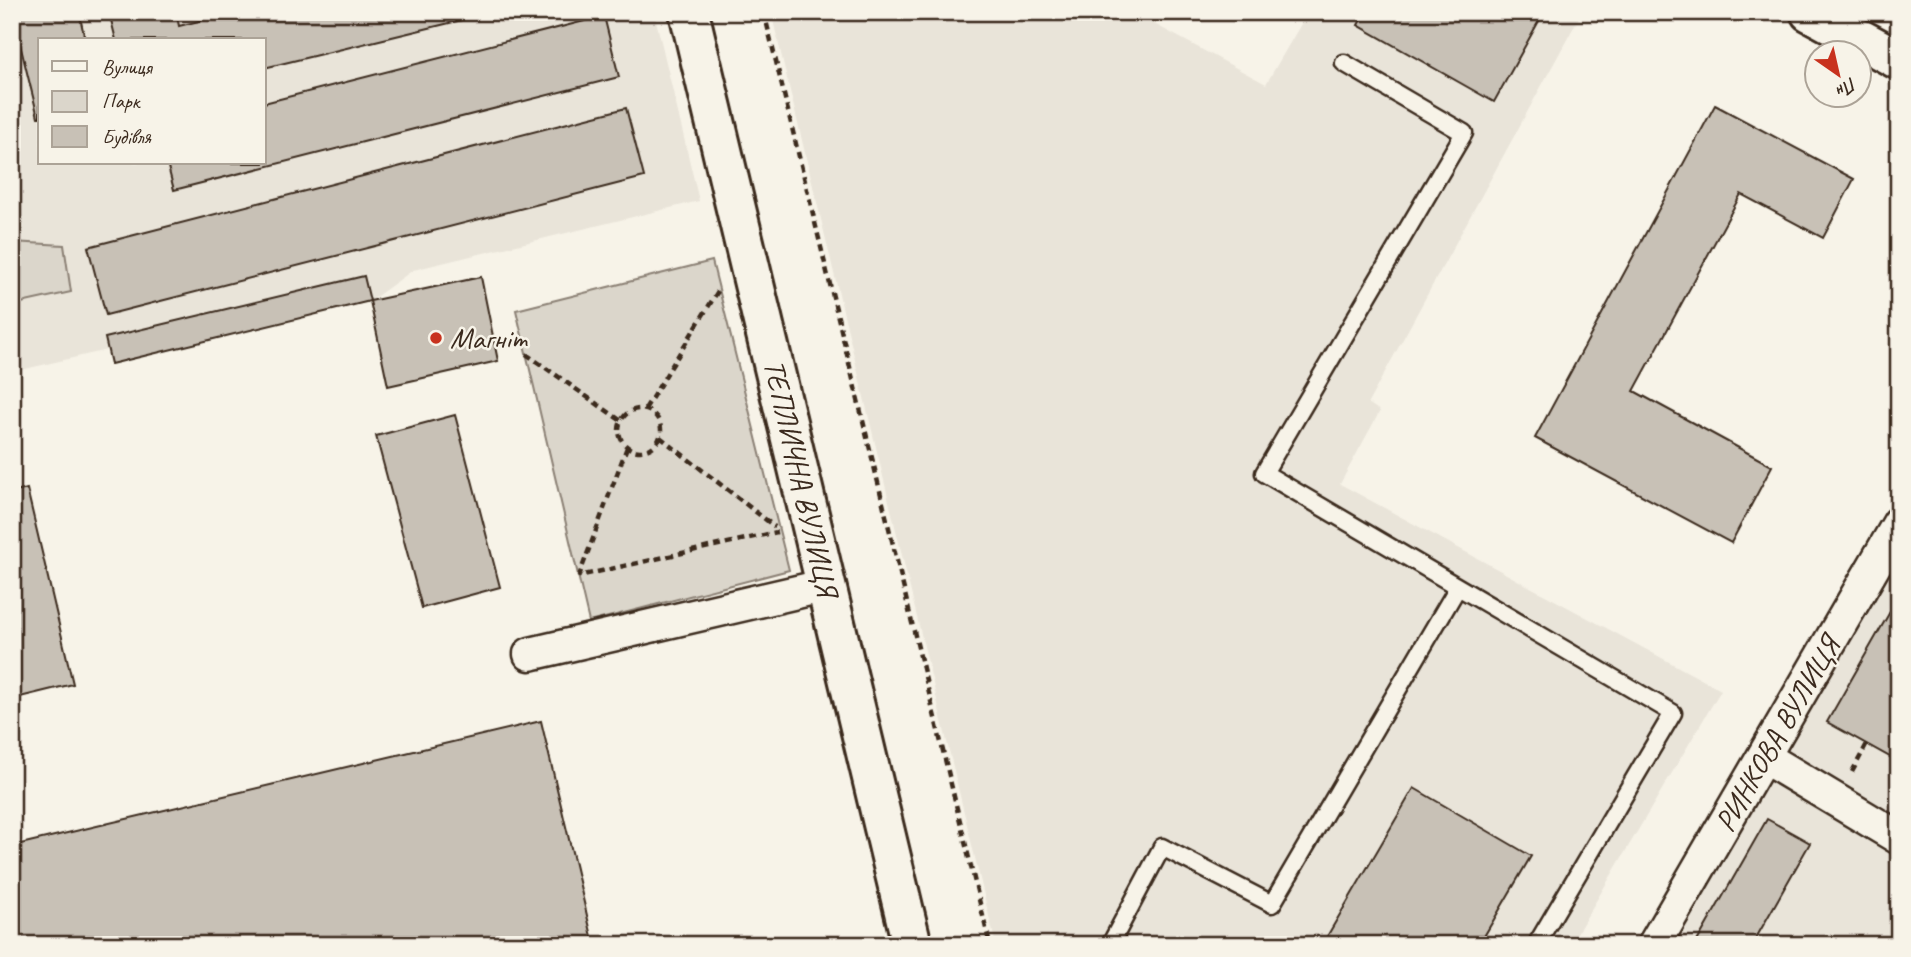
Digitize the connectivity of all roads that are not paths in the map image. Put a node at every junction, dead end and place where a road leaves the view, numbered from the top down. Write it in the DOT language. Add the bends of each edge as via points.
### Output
graph roads {
  1 [pos="689,12"];
  2 [pos="1810,12"];
  3 [pos="1899,60"];
  4 [pos="1344,62"];
  5 [pos="1899,523"];
  6 [pos="827,586"];
  7 [pos="1458,587"];
  8 [pos="530,654"];
  9 [pos="1764,757"];
  10 [pos="1899,838"];
  11 [pos="912,945"];
  12 [pos="1110,945"];
  13 [pos="1536,945"];
  14 [pos="1654,945"];
  1 -- 6 [label="street, ТЕПЛИЧНА ВУЛИЦЯ"];
  2 -- 3 [label="street"];
  4 -- 7 [label="lane" via="1464,134 1264,473"];
  5 -- 9 [label="street, РИНКОВА ВУЛИЦЯ"];
  6 -- 8 [label="street"];
  6 -- 11 [label="street, ТЕПЛИЧНА ВУЛИЦЯ"];
  7 -- 12 [label="lane" via="1272,904 1162,847"];
  7 -- 13 [label="lane" via="1673,713"];
  9 -- 10 [label="street"];
  9 -- 14 [label="street, РИНКОВА ВУЛИЦЯ"];
}
